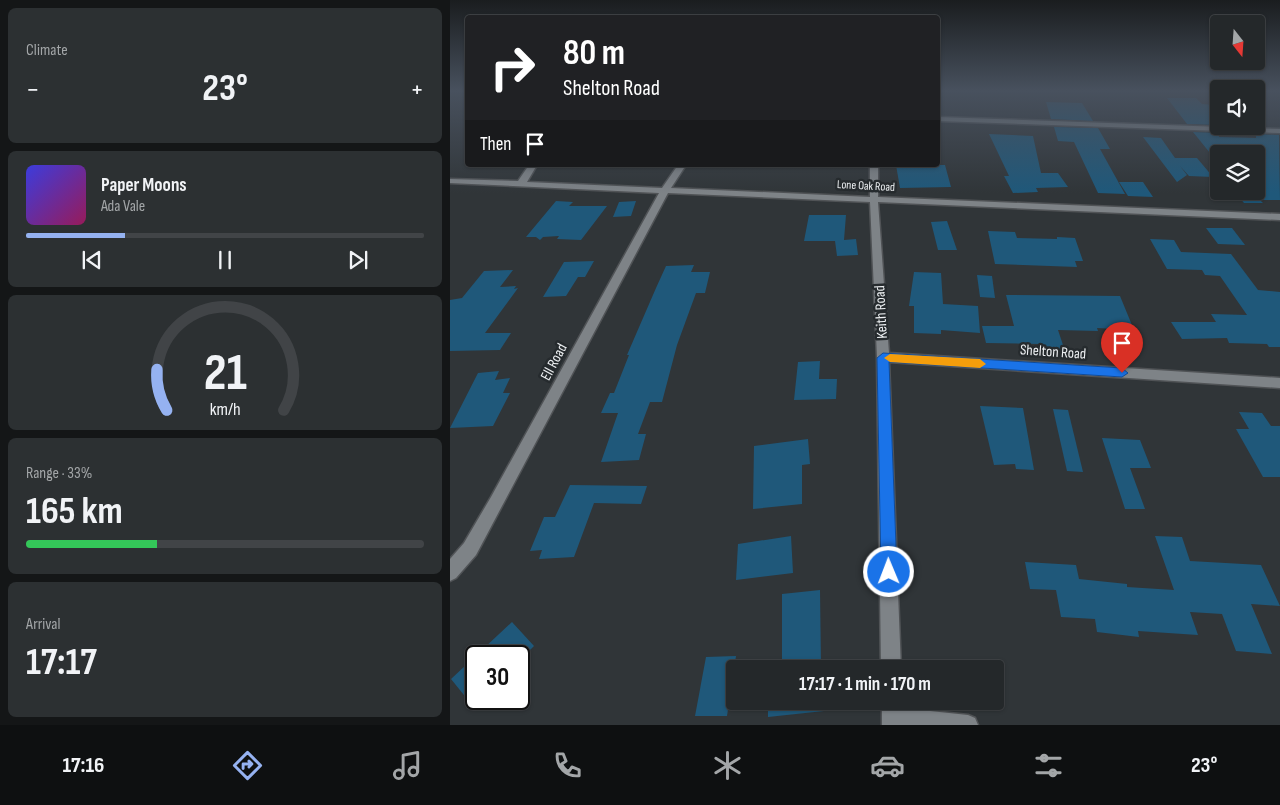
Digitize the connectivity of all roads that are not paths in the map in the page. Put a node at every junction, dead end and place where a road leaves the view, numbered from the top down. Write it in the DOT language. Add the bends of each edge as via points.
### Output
graph roads {
  1 [pos="1104,125"];
  2 [pos="1280,131"];
  3 [pos="532,167"];
  4 [pos="681,167"];
  5 [pos="874,167"];
  6 [pos="450,180"];
  7 [pos="521,184"];
  8 [pos="665,190"];
  9 [pos="874,199"];
  10 [pos="1280,216"];
  11 [pos="883,358"];
  12 [pos="1280,382"];
  13 [pos="450,572"];
  14 [pos="891,660"];
  15 [pos="892,714"];
  16 [pos="968,725"];
  1 -- 2 [label="street"];
  3 -- 7 [label="street"];
  4 -- 8 [label="street, Ell Road"];
  5 -- 9 [label="street, Keith Road"];
  6 -- 7 [label="street, Lone Oak Road"];
  7 -- 8 [label="street, Lone Oak Road"];
  8 -- 9 [label="street, Lone Oak Road"];
  8 -- 13 [label="street, Ell Road" via="497,502 470,549"];
  9 -- 10 [label="street, Lone Oak Road"];
  9 -- 11 [label="street, Keith Road"];
  11 -- 12 [label="street, Shelton Road"];
  11 -- 14 [label="street, Keith Road"];
  15 -- 16 [label="street"];
}
